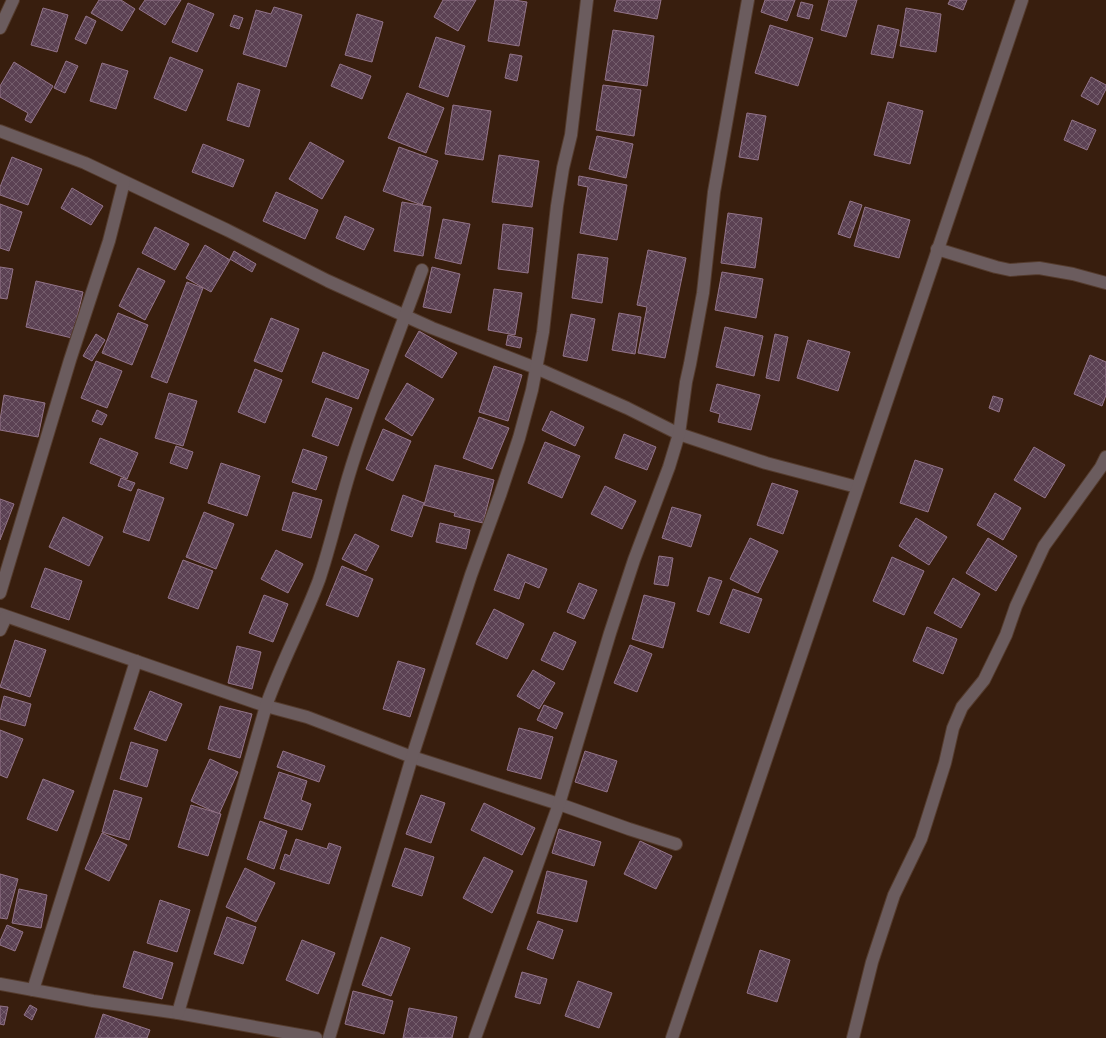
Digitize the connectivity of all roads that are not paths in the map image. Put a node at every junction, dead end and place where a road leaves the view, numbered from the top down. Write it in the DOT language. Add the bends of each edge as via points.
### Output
graph roads {
  1 [pos="13,0"];
  2 [pos="587,0"];
  3 [pos="748,0"];
  4 [pos="1022,0"];
  5 [pos="0,28"];
  6 [pos="1,135"];
  7 [pos="124,182"];
  8 [pos="938,249"];
  9 [pos="422,270"];
  10 [pos="1106,283"];
  11 [pos="405,315"];
  12 [pos="536,368"];
  13 [pos="679,434"];
  14 [pos="1106,457"];
  15 [pos="857,487"];
  16 [pos="0,593"];
  17 [pos="3,616"];
  18 [pos="0,630"];
  19 [pos="136,661"];
  20 [pos="266,706"];
  21 [pos="412,757"];
  22 [pos="559,804"];
  23 [pos="676,844"];
  24 [pos="0,984"];
  25 [pos="33,990"];
  26 [pos="178,1013"];
  27 [pos="316,1038"];
  28 [pos="330,1038"];
  29 [pos="475,1038"];
  30 [pos="672,1038"];
  31 [pos="853,1038"];
  1 -- 5 [label="street"];
  2 -- 12 [label="street" via="572,128 557,206 543,332"];
  3 -- 13 [label="street" via="714,192 703,293"];
  4 -- 8 [label="street"];
  6 -- 7 [label="street" via="85,163"];
  7 -- 11 [label="street" via="328,281"];
  7 -- 16 [label="street" via="109,241 70,360"];
  8 -- 10 [label="street" via="1010,270 1039,268"];
  8 -- 15 [label="street"];
  9 -- 11 [label="street"];
  11 -- 12 [label="street"];
  11 -- 20 [label="street" via="369,412 318,582"];
  12 -- 13 [label="street"];
  12 -- 21 [label="street" via="519,438"];
  13 -- 15 [label="street" via="766,463"];
  13 -- 22 [label="street" via="610,633"];
  14 -- 31 [label="street" via="1044,546 984,680 962,707 952,728 945,763 921,839 894,895 879,940"];
  15 -- 30 [label="street"];
  17 -- 18 [label="street"];
  17 -- 19 [label="street"];
  19 -- 20 [label="street"];
  19 -- 25 [label="street"];
  20 -- 21 [label="street" via="307,717"];
  20 -- 26 [label="street"];
  21 -- 22 [label="street"];
  21 -- 28 [label="street"];
  22 -- 23 [label="street"];
  22 -- 29 [label="street"];
  24 -- 25 [label="street"];
  25 -- 26 [label="street"];
  26 -- 27 [label="street"];
}
